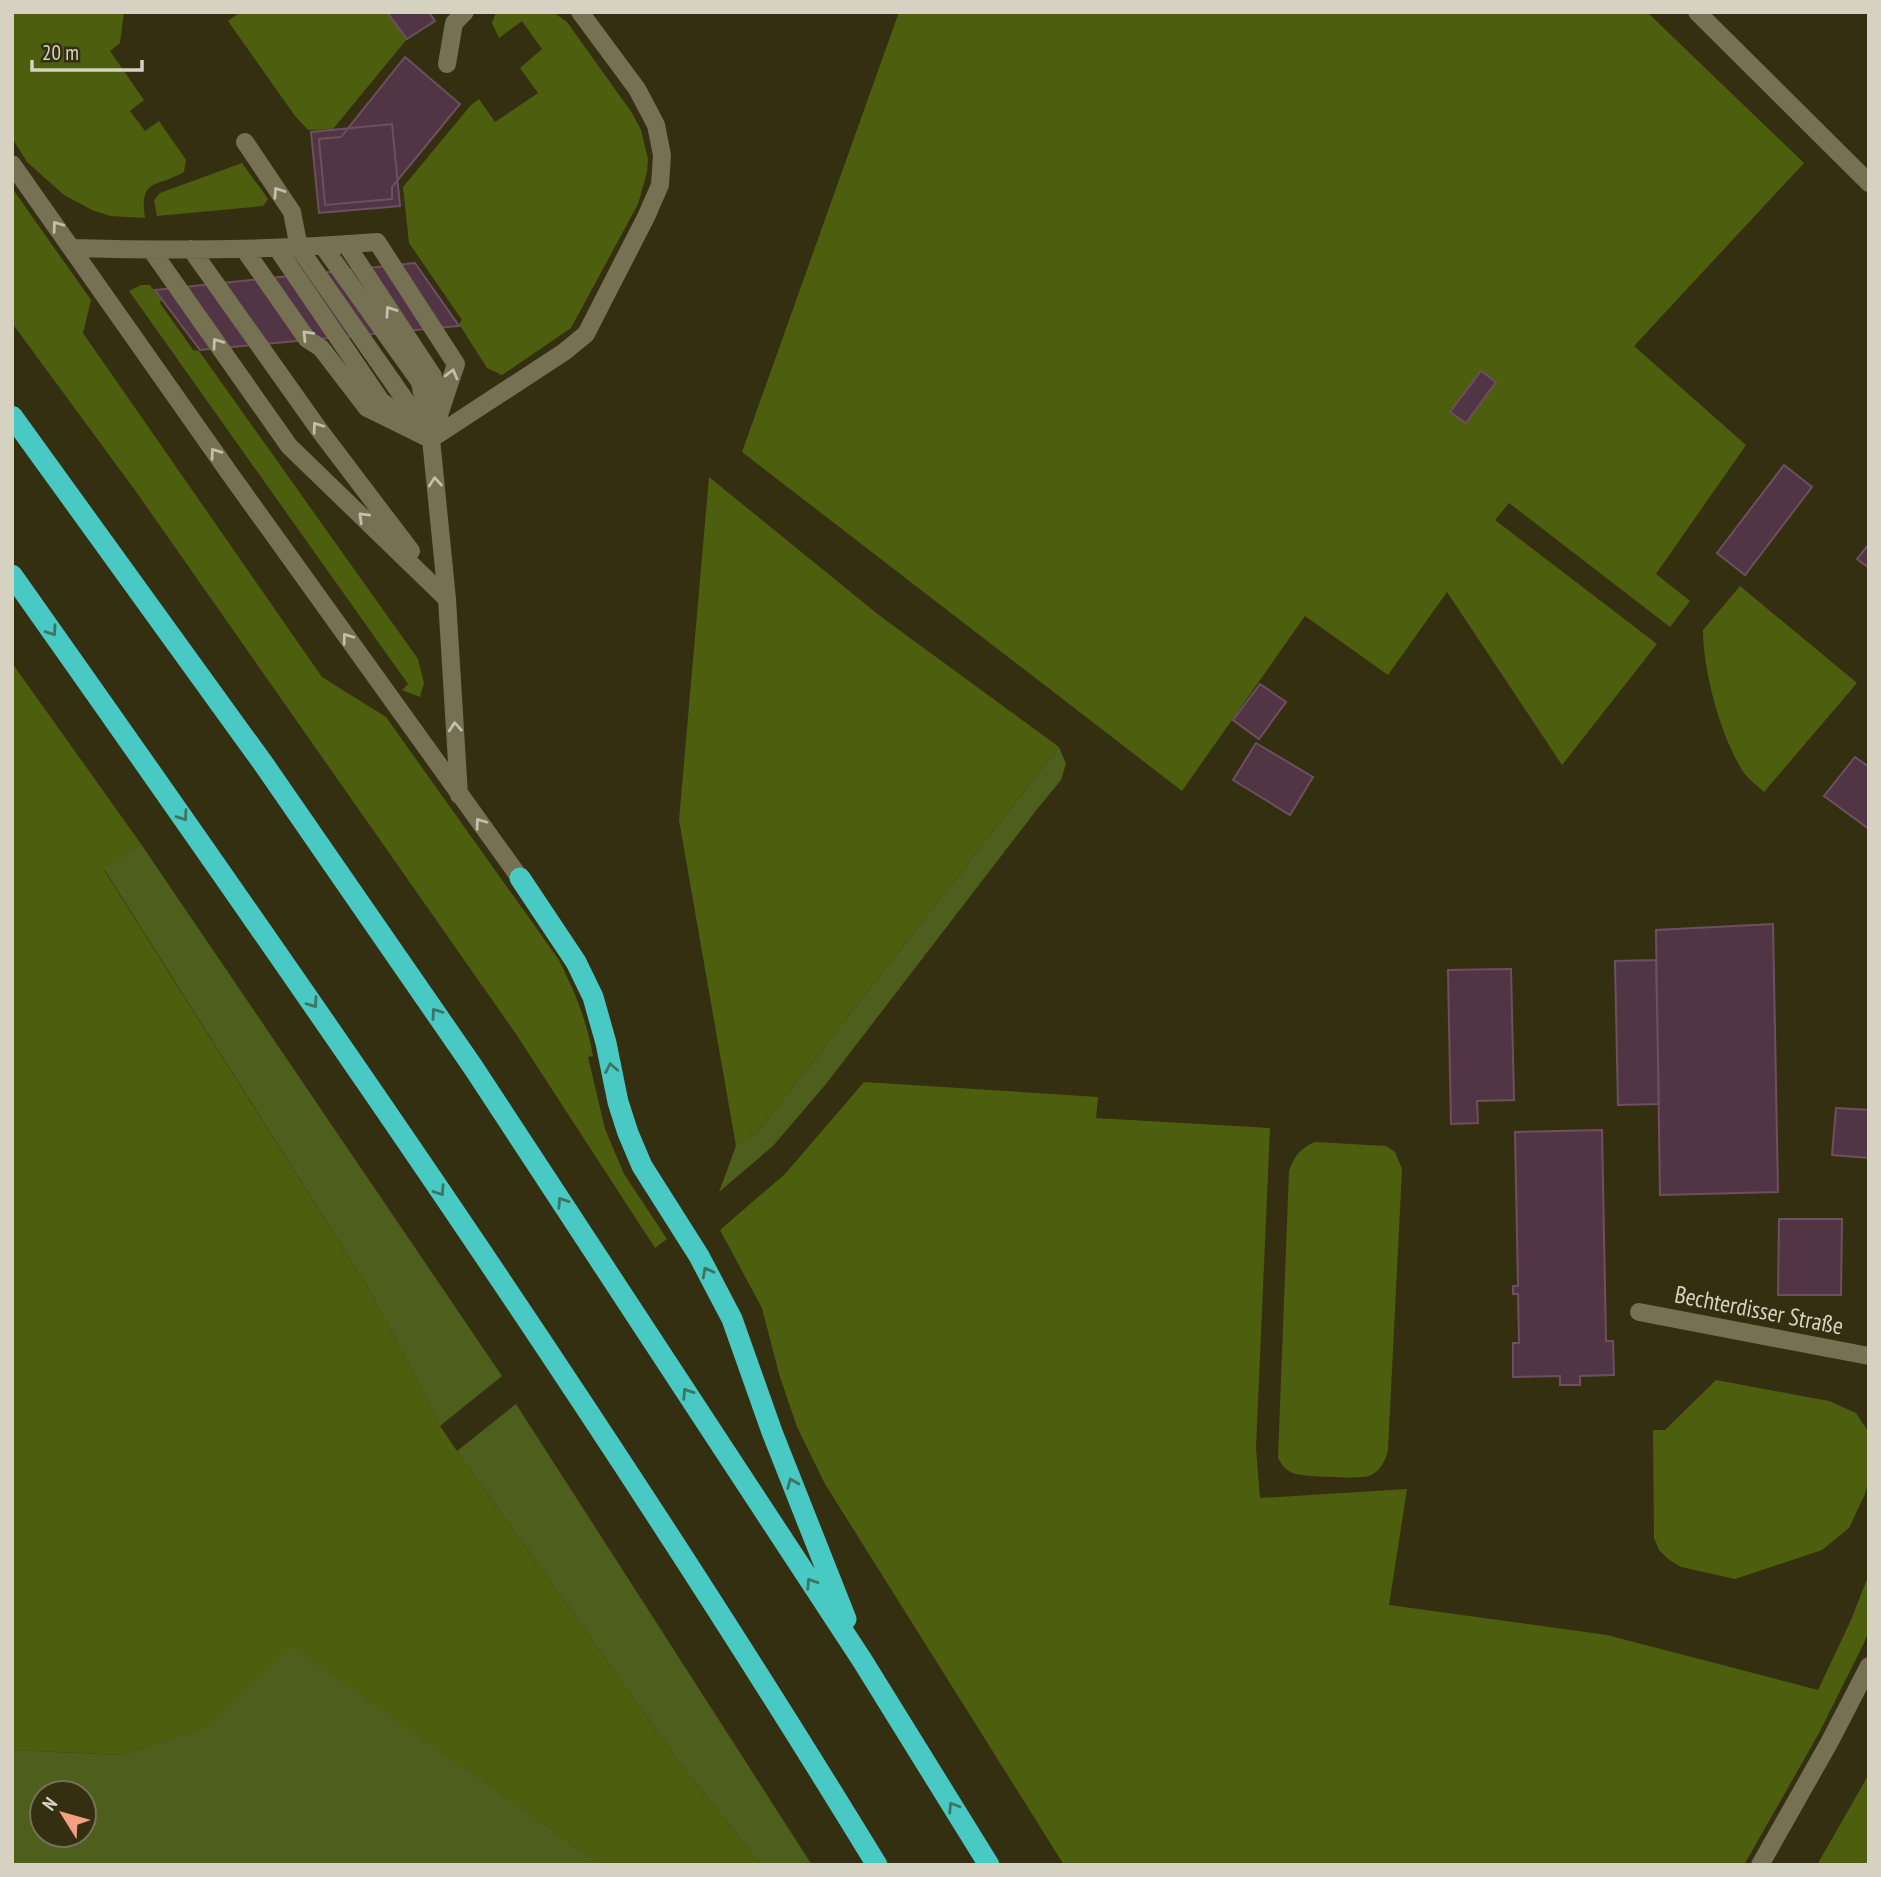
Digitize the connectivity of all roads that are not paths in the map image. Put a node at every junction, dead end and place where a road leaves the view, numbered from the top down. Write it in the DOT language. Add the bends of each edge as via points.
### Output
graph roads {
  1 [pos="465,12"];
  2 [pos="580,12"];
  3 [pos="1697,12"];
  4 [pos="447,64"];
  5 [pos="245,142"];
  6 [pos="12,164"];
  7 [pos="1869,183"];
  8 [pos="346,244"];
  9 [pos="323,246"];
  10 [pos="74,248"];
  11 [pos="277,248"];
  12 [pos="299,248"];
  13 [pos="244,249"];
  14 [pos="191,250"];
  15 [pos="152,251"];
  16 [pos="12,415"];
  17 [pos="431,439"];
  18 [pos="12,575"];
  19 [pos="447,599"];
  20 [pos="459,795"];
  21 [pos="520,878"];
  22 [pos="1639,1312"];
  23 [pos="1869,1356"];
  24 [pos="862,1660"];
  25 [pos="1869,1667"];
  26 [pos="877,1865"];
  27 [pos="989,1865"];
  28 [pos="1760,1865"];
  1 -- 4 [label="street" via="454,23"];
  2 -- 17 [label="street" via="637,89 656,125 662,155 660,185 586,334"];
  3 -- 7 [label="street"];
  12 -- 5 [label="street, one-way" via="292,212"];
  10 -- 6 [label="street, one-way"];
  8 -- 9 [label="street"];
  17 -- 8 [label="street, one-way" via="433,376"];
  17 -- 8 [label="street, one-way" via="456,364 377,242"];
  9 -- 12 [label="street"];
  9 -- 17 [label="street" via="420,382"];
  10 -- 15 [label="street"];
  20 -- 10 [label="street, one-way"];
  11 -- 12 [label="street"];
  11 -- 13 [label="street"];
  11 -- 17 [label="street" via="381,401"];
  12 -- 17 [label="street"];
  13 -- 14 [label="street"];
  17 -- 13 [label="street, one-way" via="368,408 321,348 307,339"];
  14 -- 15 [label="street"];
  19 -- 14 [label="street, one-way"];
  19 -- 15 [label="street, one-way" via="289,446"];
  24 -- 16 [label="highway, one-way" via="473,1067 265,765"];
  19 -- 17 [label="street, one-way"];
  18 -- 26 [label="highway, one-way" via="393,1120 619,1460"];
  20 -- 19 [label="street, one-way"];
  21 -- 20 [label="street, one-way"];
  24 -- 21 [label="highway, one-way" via="732,1319 642,1166 628,1133 593,997 576,962"];
  22 -- 23 [label="street, Bechterdisser Straße"];
  27 -- 24 [label="highway, one-way"];
  25 -- 28 [label="street"];
}
